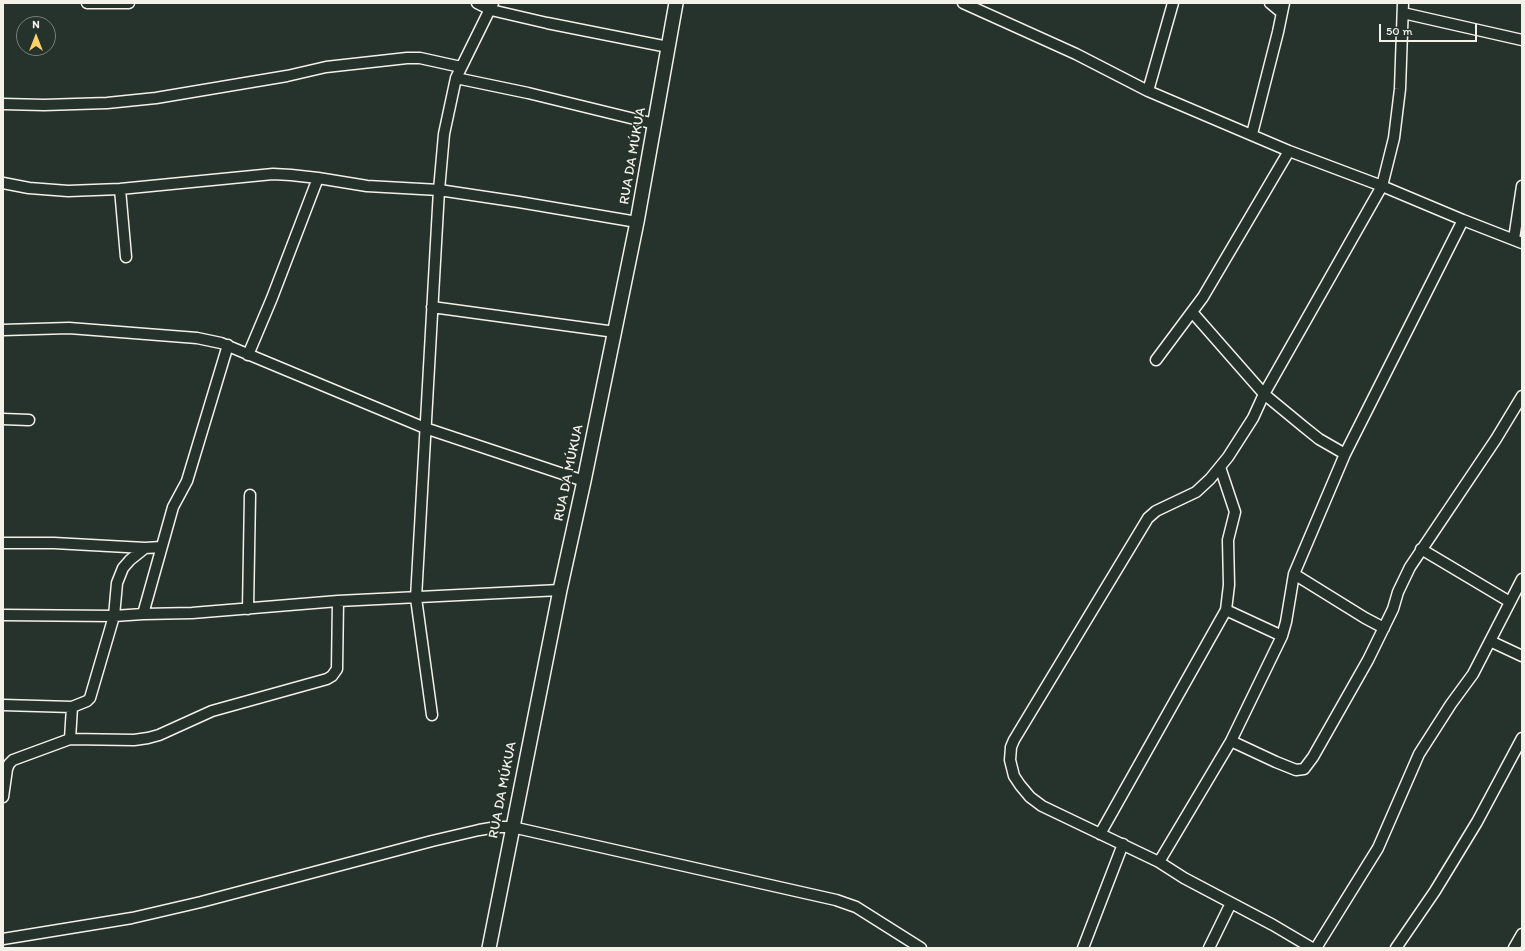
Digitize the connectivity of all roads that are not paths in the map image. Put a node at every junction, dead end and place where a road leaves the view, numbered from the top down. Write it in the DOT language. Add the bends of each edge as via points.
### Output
graph roads {
  1 [pos="87,3"];
  2 [pos="129,3"];
  3 [pos="477,3"];
  4 [pos="676,3"];
  5 [pos="963,3"];
  6 [pos="1173,3"];
  7 [pos="1270,3"];
  8 [pos="1284,3"];
  9 [pos="492,6"];
  10 [pos="1403,8"];
  11 [pos="1282,14"];
  12 [pos="1522,40"];
  13 [pos="668,47"];
  14 [pos="461,67"];
  15 [pos="456,78"];
  16 [pos="1148,91"];
  17 [pos="3,104"];
  18 [pos="655,124"];
  19 [pos="1252,134"];
  20 [pos="1289,151"];
  21 [pos="318,178"];
  22 [pos="3,183"];
  23 [pos="1382,186"];
  24 [pos="1522,186"];
  25 [pos="120,189"];
  26 [pos="439,190"];
  27 [pos="1463,220"];
  28 [pos="637,222"];
  29 [pos="1518,241"];
  30 [pos="126,257"];
  31 [pos="432,306"];
  32 [pos="1192,312"];
  33 [pos="3,330"];
  34 [pos="615,332"];
  35 [pos="228,345"];
  36 [pos="248,355"];
  37 [pos="1156,360"];
  38 [pos="1264,394"];
  39 [pos="1522,396"];
  40 [pos="3,419"];
  41 [pos="29,420"];
  42 [pos="425,428"];
  43 [pos="1345,454"];
  44 [pos="1220,467"];
  45 [pos="584,481"];
  46 [pos="250,495"];
  47 [pos="3,543"];
  48 [pos="161,547"];
  49 [pos="145,548"];
  50 [pos="1421,549"];
  51 [pos="1294,574"];
  52 [pos="1522,579"];
  53 [pos="560,590"];
  54 [pos="416,598"];
  55 [pos="338,601"];
  56 [pos="1510,602"];
  57 [pos="248,609"];
  58 [pos="1226,610"];
  59 [pos="143,614"];
  60 [pos="3,615"];
  61 [pos="114,616"];
  62 [pos="1384,628"];
  63 [pos="1282,636"];
  64 [pos="1490,641"];
  65 [pos="1522,656"];
  66 [pos="3,706"];
  67 [pos="72,707"];
  68 [pos="432,715"];
  69 [pos="1522,738"];
  70 [pos="70,739"];
  71 [pos="1231,741"];
  72 [pos="3,797"];
  73 [pos="512,828"];
  74 [pos="1100,834"];
  75 [pos="1123,844"];
  76 [pos="1159,862"];
  77 [pos="1231,903"];
  78 [pos="1522,934"];
  79 [pos="3,939"];
  80 [pos="489,948"];
  81 [pos="921,948"];
  82 [pos="1083,948"];
  83 [pos="1209,948"];
  84 [pos="1312,948"];
  85 [pos="1316,948"];
  86 [pos="1396,948"];
  87 [pos="1514,948"];
  1 -- 2 [label="street"];
  3 -- 9 [label="street"];
  4 -- 13 [label="street, RUA DA MÚKUA"];
  5 -- 16 [label="street" via="1076,54"];
  6 -- 16 [label="street"];
  7 -- 11 [label="street"];
  8 -- 11 [label="street"];
  9 -- 13 [label="street" via="547,23"];
  9 -- 14 [label="street"];
  10 -- 12 [label="street"];
  10 -- 23 [label="street" via="1400,89 1394,138"];
  11 -- 19 [label="street"];
  13 -- 18 [label="street, RUA DA MÚKUA"];
  14 -- 15 [label="street"];
  14 -- 17 [label="street" via="420,58 407,58 326,67 288,76 156,98 107,103"];
  15 -- 18 [label="street"];
  15 -- 26 [label="street" via="444,134"];
  16 -- 19 [label="street"];
  18 -- 28 [label="street, RUA DA MÚKUA"];
  19 -- 20 [label="street"];
  20 -- 23 [label="street"];
  20 -- 32 [label="street"];
  21 -- 25 [label="street" via="273,174"];
  21 -- 26 [label="street" via="396,189"];
  21 -- 36 [label="street"];
  22 -- 25 [label="street" via="68,191"];
  23 -- 27 [label="street"];
  23 -- 38 [label="street"];
  24 -- 29 [label="street"];
  25 -- 30 [label="street"];
  26 -- 28 [label="street"];
  26 -- 31 [label="street"];
  27 -- 29 [label="street"];
  27 -- 43 [label="street"];
  28 -- 34 [label="street, RUA DA MÚKUA"];
  31 -- 34 [label="street"];
  31 -- 42 [label="street"];
  32 -- 37 [label="street"];
  32 -- 38 [label="street"];
  33 -- 35 [label="street" via="76,329 197,338"];
  34 -- 45 [label="street, RUA DA MÚKUA"];
  35 -- 36 [label="street"];
  35 -- 48 [label="street" via="186,481 173,507"];
  36 -- 42 [label="street"];
  38 -- 43 [label="street" via="1319,439"];
  38 -- 44 [label="street" via="1253,418"];
  39 -- 50 [label="street"];
  40 -- 41 [label="street"];
  42 -- 45 [label="street"];
  42 -- 54 [label="street"];
  43 -- 51 [label="street"];
  44 -- 58 [label="street" via="1235,512 1228,540"];
  44 -- 74 [label="street" via="1196,492 1148,518 1011,747 1010,768 1030,797 1042,806"];
  45 -- 53 [label="street, RUA DA MÚKUA"];
  46 -- 57 [label="street"];
  47 -- 49 [label="street"];
  48 -- 49 [label="street"];
  48 -- 59 [label="street"];
  49 -- 61 [label="street" via="123,568 117,583"];
  50 -- 56 [label="street"];
  50 -- 62 [label="street" via="1410,567"];
  51 -- 62 [label="street"];
  51 -- 63 [label="street"];
  52 -- 56 [label="street"];
  53 -- 54 [label="street"];
  53 -- 73 [label="street, RUA DA MÚKUA"];
  54 -- 55 [label="street"];
  54 -- 68 [label="street"];
  55 -- 57 [label="street"];
  55 -- 70 [label="street" via="337,669 327,679 212,711 148,738"];
  56 -- 64 [label="street"];
  57 -- 59 [label="street"];
  58 -- 63 [label="street"];
  58 -- 74 [label="street"];
  59 -- 61 [label="street"];
  60 -- 61 [label="street"];
  61 -- 67 [label="street" via="90,698"];
  62 -- 71 [label="street" via="1304,769 1296,770"];
  63 -- 71 [label="street"];
  64 -- 65 [label="street"];
  64 -- 85 [label="street" via="1473,674 1419,754 1378,848"];
  66 -- 67 [label="street"];
  67 -- 70 [label="street"];
  69 -- 86 [label="street" via="1477,822"];
  70 -- 72 [label="street" via="13,760 9,764"];
  71 -- 76 [label="street"];
  73 -- 79 [label="street" via="497,827 440,839 132,918"];
  73 -- 80 [label="street, RUA DA MÚKUA"];
  73 -- 81 [label="street" via="836,900 856,907"];
  74 -- 75 [label="street"];
  75 -- 76 [label="street"];
  75 -- 82 [label="street"];
  76 -- 77 [label="street"];
  77 -- 83 [label="street"];
  77 -- 84 [label="street"];
  78 -- 87 [label="street"];
}
